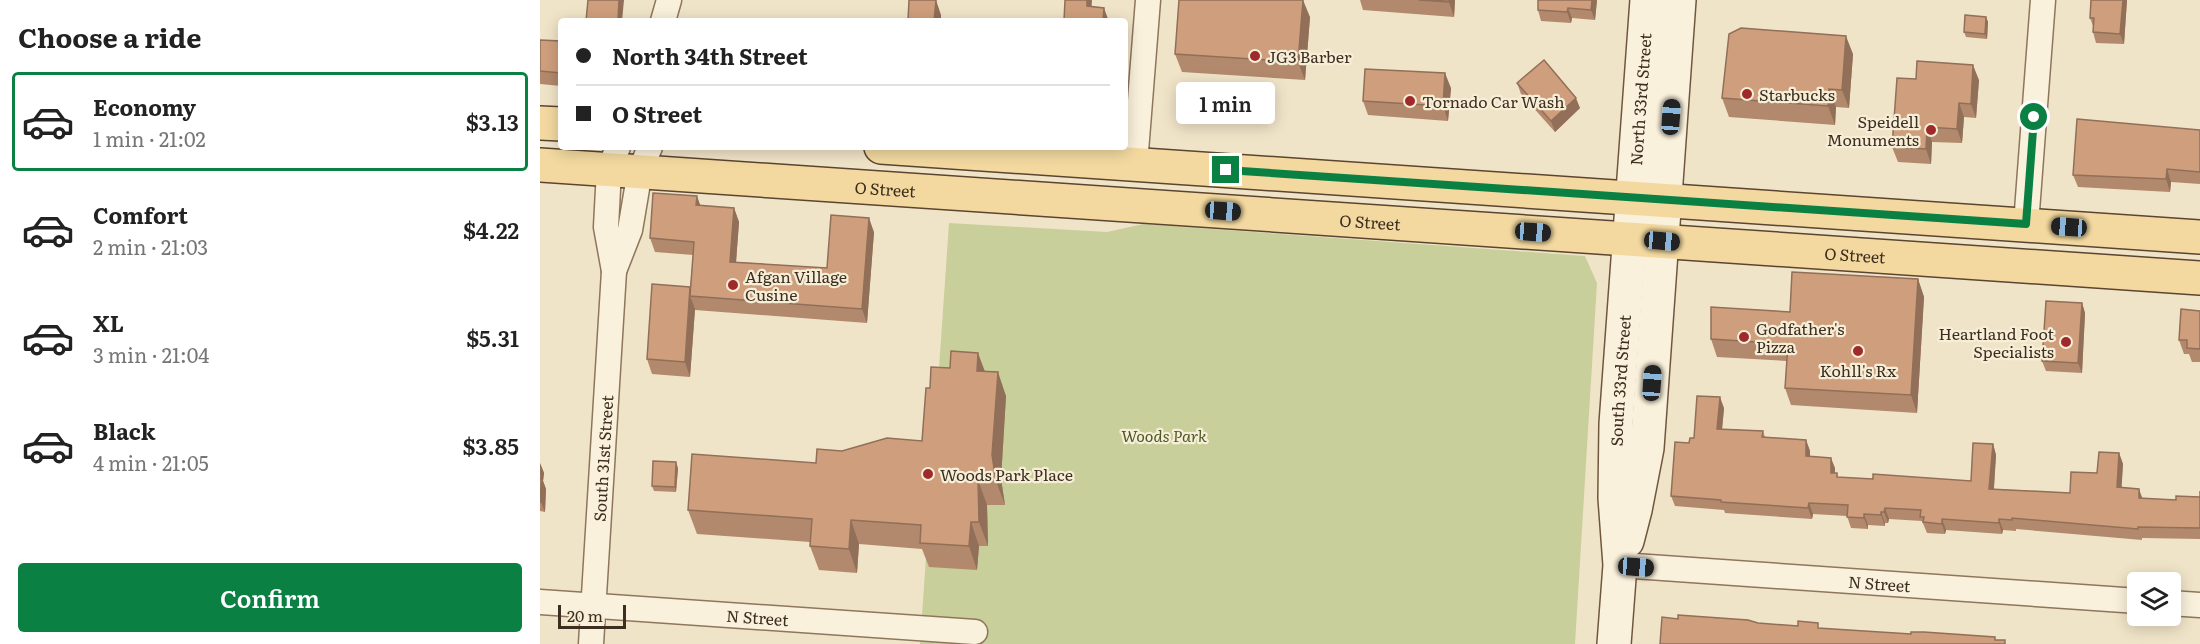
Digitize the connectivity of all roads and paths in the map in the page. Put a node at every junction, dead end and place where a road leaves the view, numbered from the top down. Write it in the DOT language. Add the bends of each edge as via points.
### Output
graph roads {
  1 [pos="670,0"];
  2 [pos="1148,0"];
  3 [pos="1647,0"];
  4 [pos="1679,0"];
  5 [pos="2043,0"];
  6 [pos="664,18"];
  7 [pos="673,18"];
  8 [pos="540,123"];
  9 [pos="558,124"];
  10 [pos="926,150"];
  11 [pos="629,159"];
  12 [pos="1135,164"];
  13 [pos="540,165"];
  14 [pos="1633,197"];
  15 [pos="1665,200"];
  16 [pos="2026,224"];
  17 [pos="2200,237"];
  18 [pos="1646,239"];
  19 [pos="2200,278"];
  20 [pos="1620,565"];
  21 [pos="2127,600"];
  22 [pos="540,602"];
  23 [pos="2181,604"];
  24 [pos="2200,605"];
  25 [pos="593,606"];
  26 [pos="975,632"];
  27 [pos="591,644"];
  28 [pos="1614,644"];
  1 -- 6 [label="street"];
  1 -- 7 [label="street"];
  2 -- 12 [label="street"];
  3 -- 14 [label="main road, North 33rd Street"];
  4 -- 15 [label="main road, North 33rd Street"];
  5 -- 16 [label="street"];
  8 -- 9 [label="main road"];
  10 -- 12 [label="main road"];
  11 -- 13 [label="main road, O Street"];
  11 -- 18 [label="main road, O Street"];
  11 -- 25 [label="street, South 31st Street" via="606,227 614,271"];
  12 -- 14 [label="main road"];
  14 -- 15 [label="main road"];
  14 -- 18 [label="main road, South 33rd Street"];
  15 -- 16 [label="main road"];
  15 -- 18 [label="main road, North 33rd Street"];
  16 -- 17 [label="main road"];
  18 -- 19 [label="main road, O Street"];
  18 -- 20 [label="main road, South 33rd Street" via="1616,424 1615,498"];
  20 -- 21 [label="street, N Street"];
  20 -- 28 [label="main road, South 33rd Street"];
  22 -- 25 [label="street, N Street"];
  23 -- 24 [label="street"];
  25 -- 26 [label="street, N Street"];
  25 -- 27 [label="street, South 31st Street"];
}
